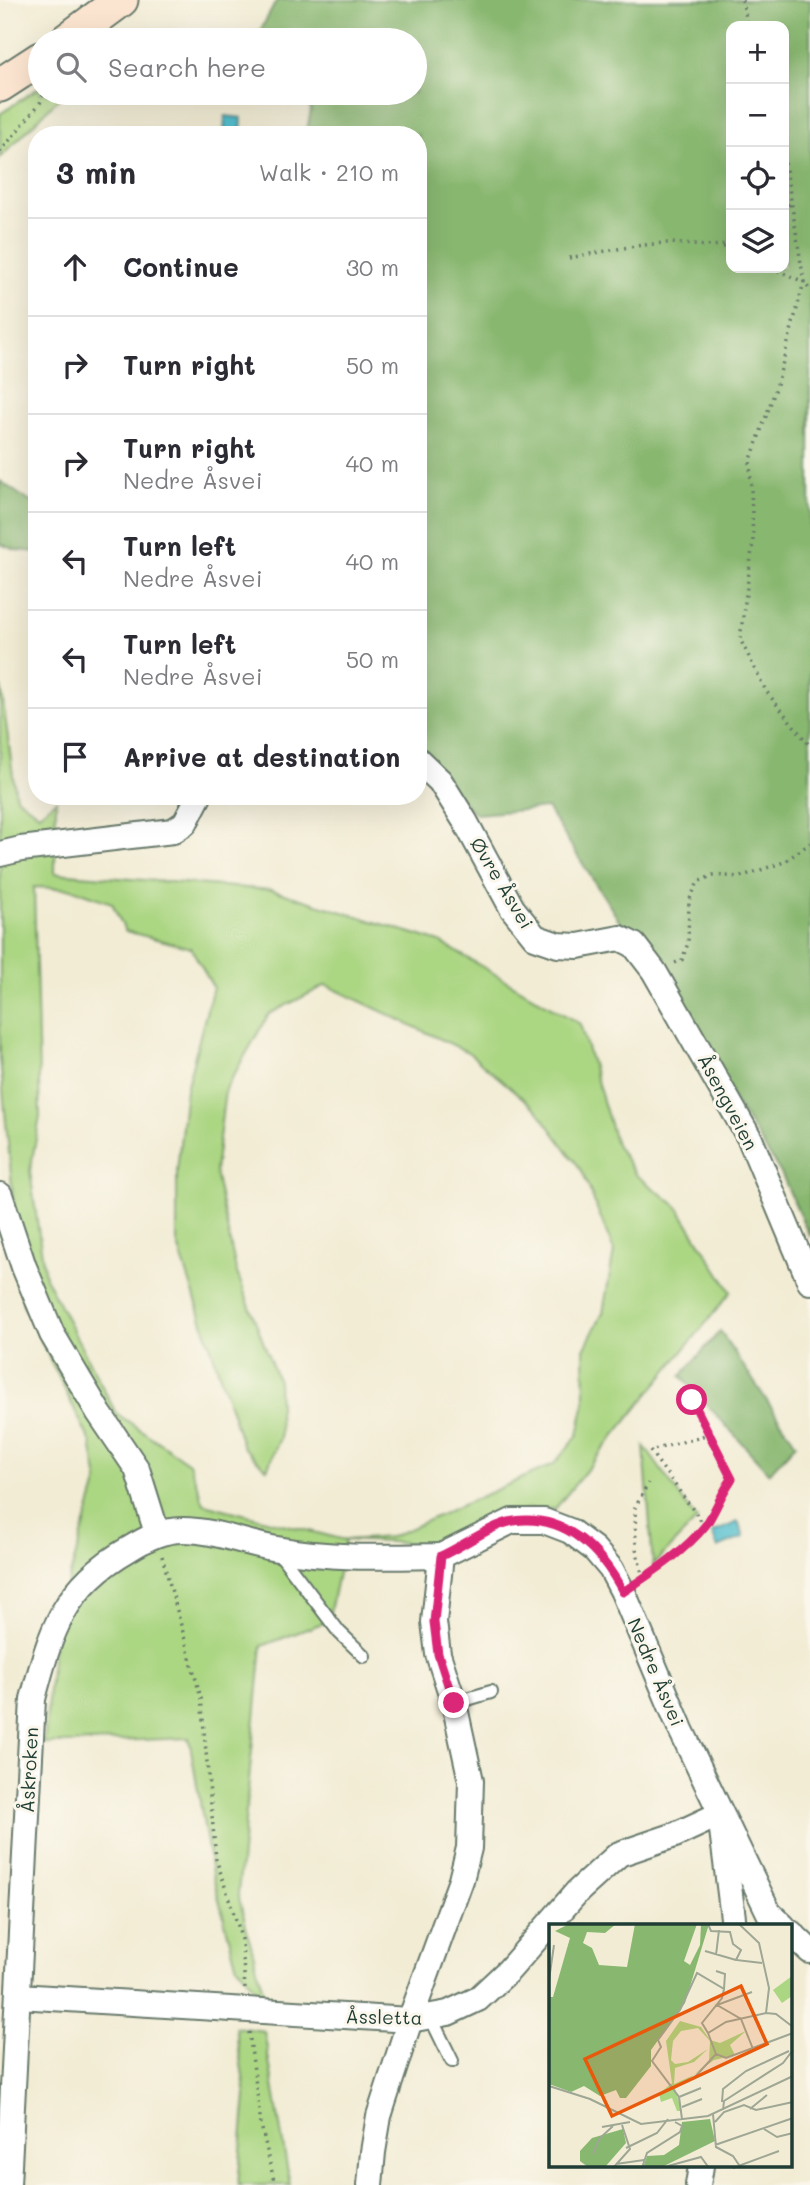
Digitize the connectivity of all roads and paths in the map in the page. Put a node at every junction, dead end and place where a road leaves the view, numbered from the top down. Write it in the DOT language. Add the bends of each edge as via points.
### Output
graph roads {
  1 [pos="121,0"];
  2 [pos="742,0"];
  3 [pos="747,21"];
  4 [pos="83,28"];
  5 [pos="28,67"];
  6 [pos="0,85"];
  7 [pos="38,105"];
  8 [pos="0,152"];
  9 [pos="789,184"];
  10 [pos="792,201"];
  11 [pos="785,210"];
  12 [pos="726,244"];
  13 [pos="721,246"];
  14 [pos="726,248"];
  15 [pos="569,258"];
  16 [pos="783,273"];
  17 [pos="804,282"];
  18 [pos="810,290"];
  19 [pos="810,746"];
  20 [pos="427,769"];
  21 [pos="194,805"];
  22 [pos="810,842"];
  23 [pos="0,854"];
  24 [pos="620,938"];
  25 [pos="654,971"];
  26 [pos="0,1195"];
  27 [pos="810,1282"];
  28 [pos="692,1400"];
  29 [pos="709,1434"];
  30 [pos="648,1483"];
  31 [pos="705,1526"];
  32 [pos="157,1533"];
  33 [pos="277,1550"];
  34 [pos="441,1556"];
  35 [pos="643,1578"];
  36 [pos="623,1592"];
  37 [pos="364,1656"];
  38 [pos="491,1692"];
  39 [pos="454,1703"];
  40 [pos="720,1814"];
  41 [pos="549,1924"];
  42 [pos="549,1924"];
  43 [pos="734,1924"];
  44 [pos="781,1924"];
  45 [pos="792,1934"];
  46 [pos="810,1951"];
  47 [pos="18,1996"];
  48 [pos="246,2010"];
  49 [pos="420,2019"];
  50 [pos="452,2060"];
  51 [pos="8,2185"];
  52 [pos="275,2185"];
  53 [pos="370,2185"];
  1 -- 4 [label="main road"];
  2 -- 3 [label="path"];
  5 -- 6 [label="main road"];
  7 -- 8 [label="path"];
  9 -- 10 [label="path"];
  10 -- 11 [label="path"];
  10 -- 17 [label="path"];
  12 -- 13 [label="path"];
  13 -- 14 [label="path"];
  13 -- 15 [label="path" via="667,243"];
  16 -- 17 [label="path"];
  17 -- 18 [label="path"];
  17 -- 19 [label="path" via="776,388 750,462 753,542 740,639 766,691"];
  20 -- 24 [label="street, Øvre Åsvei" via="440,781 512,908 535,937 578,946"];
  21 -- 23 [label="street" via="185,822 173,831"];
  22 -- 25 [label="path" via="784,862 751,874 713,875 698,882 689,901 688,943 682,960"];
  24 -- 25 [label="street, Åsengveien" via="634,945"];
  25 -- 27 [label="street, Åsengveien" via="750,1139"];
  26 -- 32 [label="street" via="52,1334 137,1469"];
  28 -- 29 [label="path"];
  29 -- 31 [label="path" via="732,1479"];
  29 -- 31 [label="path" via="650,1451"];
  30 -- 35 [label="path" via="635,1508 636,1548"];
  31 -- 35 [label="path"];
  32 -- 33 [label="street, Åskroken" via="197,1530"];
  32 -- 47 [label="street, Åskroken" via="111,1559 76,1591 46,1650 33,1699"];
  32 -- 48 [label="path" via="201,1698 216,1858 242,1944"];
  33 -- 34 [label="street, Åskroken" via="345,1556"];
  33 -- 37 [label="lane" via="339,1632"];
  34 -- 36 [label="street, Nedre Åsvei" via="512,1521 544,1521 570,1531 594,1549"];
  34 -- 39 [label="street" via="434,1622 438,1654"];
  35 -- 36 [label="path"];
  36 -- 40 [label="street, Nedre Åsvei"];
  38 -- 39 [label="lane"];
  39 -- 49 [label="street" via="471,1781 469,1848"];
  40 -- 42 [label="street, Åssletta" via="619,1854"];
  40 -- 43 [label="street"];
  40 -- 44 [label="street, Nedre Åsvei" via="769,1913"];
  41 -- 49 [label="street, Åssletta" via="478,1999"];
  45 -- 46 [label="street"];
  47 -- 48 [label="street, Åssletta"];
  47 -- 51 [label="street, Åskroken"];
  48 -- 49 [label="street, Åssletta"];
  48 -- 52 [label="path" via="261,2125"];
  49 -- 50 [label="lane"];
  49 -- 53 [label="street" via="379,2116"];
}
